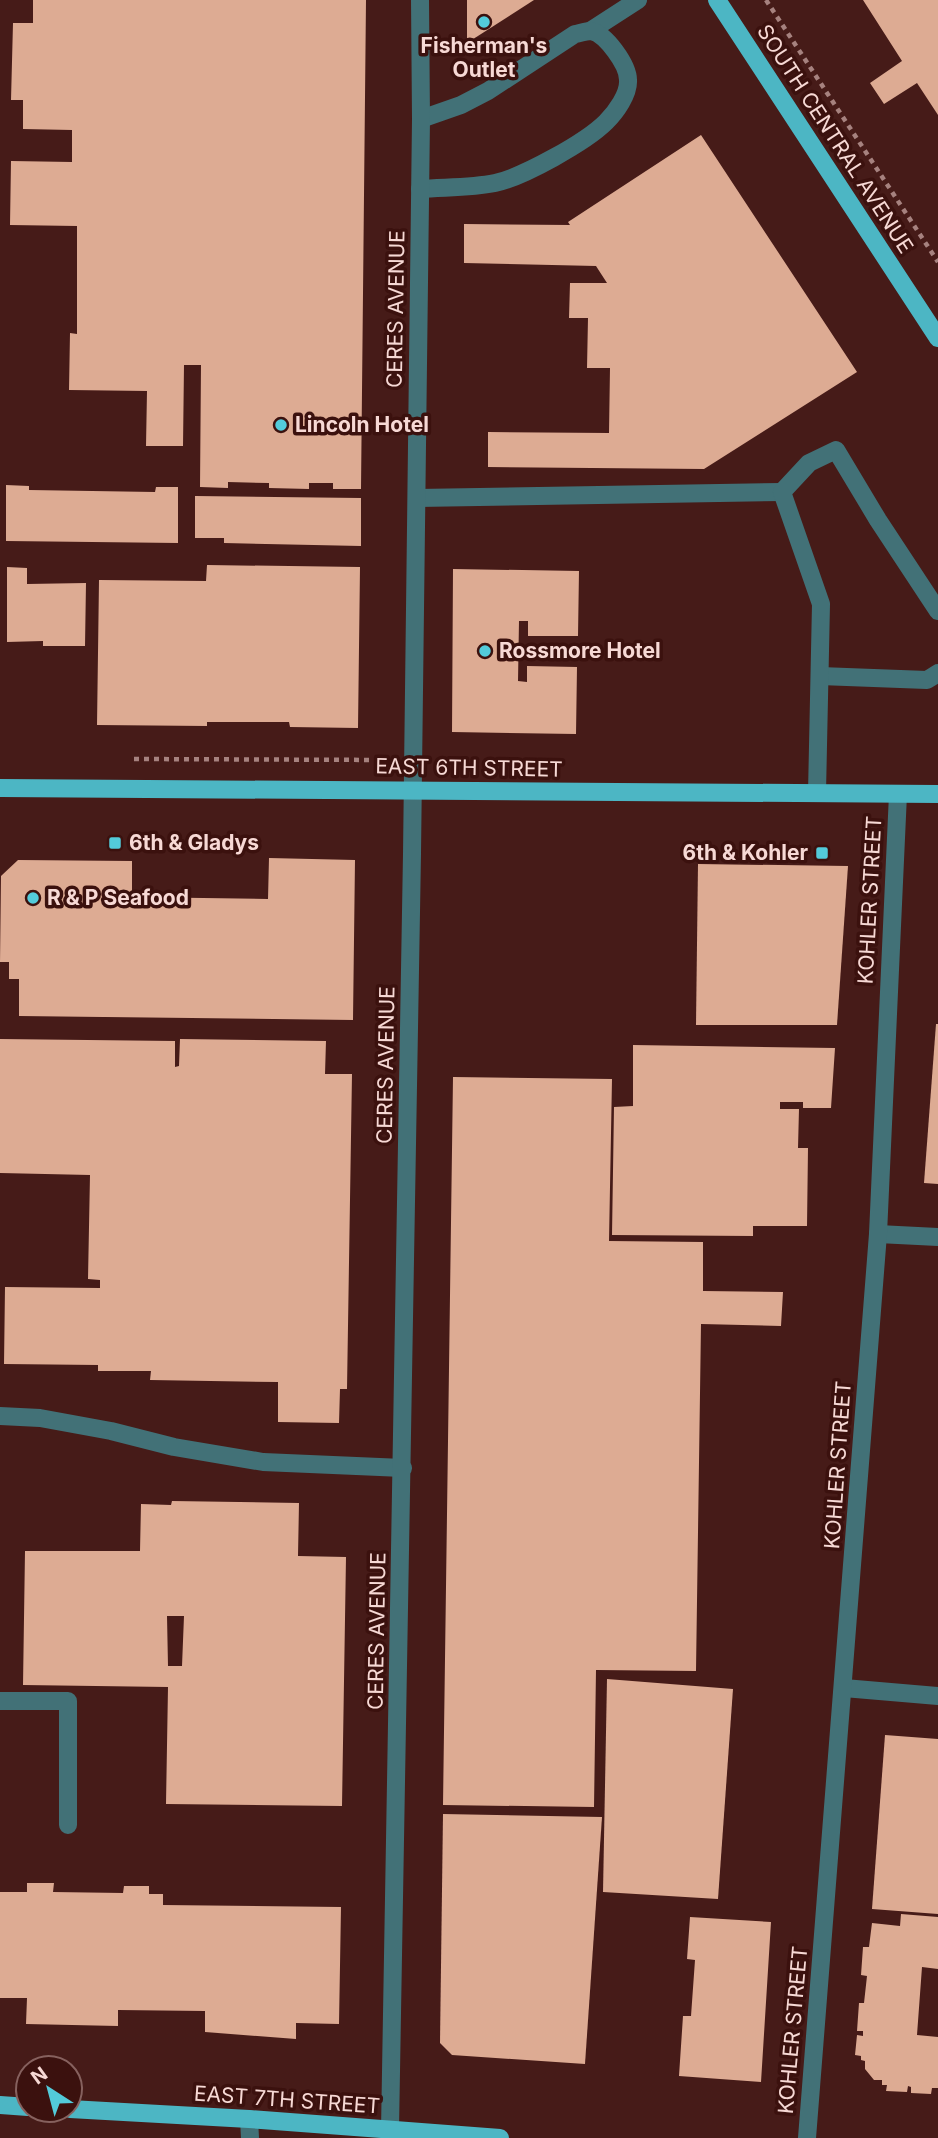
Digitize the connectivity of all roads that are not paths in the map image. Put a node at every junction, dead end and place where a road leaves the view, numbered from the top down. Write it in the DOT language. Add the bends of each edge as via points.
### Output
graph roads {
  1 [pos="419,0"];
  2 [pos="638,0"];
  3 [pos="717,0"];
  4 [pos="590,31"];
  5 [pos="421,119"];
  6 [pos="420,188"];
  7 [pos="938,338"];
  8 [pos="782,492"];
  9 [pos="417,498"];
  10 [pos="938,611"];
  11 [pos="938,673"];
  12 [pos="820,676"];
  13 [pos="0,788"];
  14 [pos="413,790"];
  15 [pos="817,793"];
  16 [pos="898,794"];
  17 [pos="938,794"];
  18 [pos="878,1234"];
  19 [pos="938,1237"];
  20 [pos="0,1416"];
  21 [pos="402,1468"];
  22 [pos="844,1688"];
  23 [pos="938,1696"];
  24 [pos="0,1701"];
  25 [pos="68,1825"];
  26 [pos="84,2110"];
  27 [pos="249,2119"];
  28 [pos="390,2130"];
  29 [pos="250,2138"];
  30 [pos="500,2138"];
  31 [pos="807,2138"];
  1 -- 5 [label="street, CERES AVENUE"];
  2 -- 4 [label="street"];
  3 -- 7 [label="main road, SOUTH CENTRAL AVENUE"];
  4 -- 5 [label="street" via="575,34 470,101"];
  4 -- 6 [label="street" via="604,38 629,79 622,101 606,122 537,166 496,183"];
  5 -- 6 [label="street, CERES AVENUE"];
  6 -- 9 [label="street, CERES AVENUE"];
  8 -- 9 [label="street"];
  8 -- 10 [label="street" via="809,463 836,450"];
  8 -- 12 [label="street" via="821,604"];
  9 -- 14 [label="street, CERES AVENUE"];
  11 -- 12 [label="street" via="928,681"];
  12 -- 15 [label="street"];
  13 -- 14 [label="main road, EAST 6TH STREET"];
  14 -- 15 [label="main road, EAST 6TH STREET"];
  14 -- 21 [label="street, CERES AVENUE"];
  15 -- 16 [label="main road, EAST 6TH STREET"];
  16 -- 17 [label="main road, EAST 6TH STREET"];
  16 -- 18 [label="street, KOHLER STREET"];
  18 -- 19 [label="street"];
  18 -- 22 [label="street, KOHLER STREET"];
  20 -- 21 [label="street" via="40,1418 263,1462"];
  21 -- 28 [label="street, CERES AVENUE"];
  22 -- 23 [label="street"];
  22 -- 31 [label="street, KOHLER STREET"];
  24 -- 25 [label="street" via="68,1701"];
  26 -- 27 [label="main road, EAST 7TH STREET"];
  27 -- 28 [label="main road, EAST 7TH STREET"];
  27 -- 29 [label="street"];
  28 -- 30 [label="main road, EAST 7TH STREET"];
}
